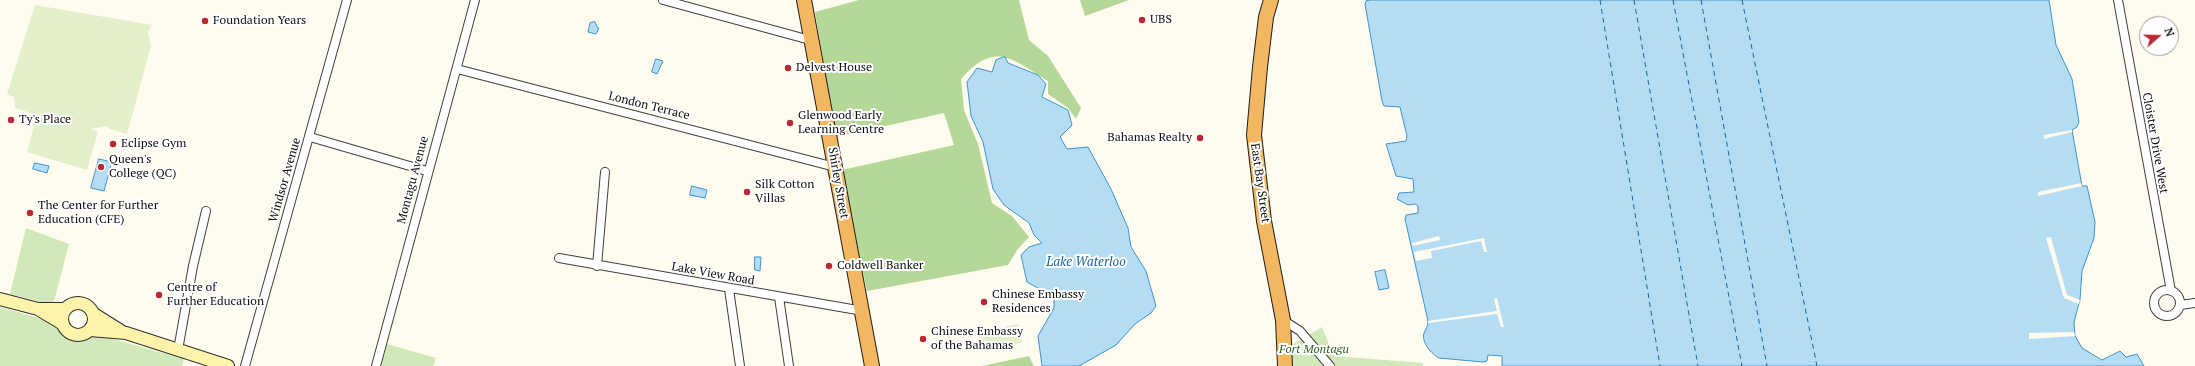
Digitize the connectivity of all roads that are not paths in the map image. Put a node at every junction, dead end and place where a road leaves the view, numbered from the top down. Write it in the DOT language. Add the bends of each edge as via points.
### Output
graph roads {
  1 [pos="347,0"];
  2 [pos="475,0"];
  3 [pos="663,0"];
  4 [pos="804,0"];
  5 [pos="1271,0"];
  6 [pos="2118,0"];
  7 [pos="810,40"];
  8 [pos="457,69"];
  9 [pos="310,137"];
  10 [pos="835,167"];
  11 [pos="427,171"];
  12 [pos="605,172"];
  13 [pos="206,211"];
  14 [pos="558,258"];
  15 [pos="597,266"];
  16 [pos="729,289"];
  17 [pos="2171,291"];
  18 [pos="779,298"];
  19 [pos="0,299"];
  20 [pos="2195,303"];
  21 [pos="2180,305"];
  22 [pos="38,309"];
  23 [pos="65,309"];
  24 [pos="863,311"];
  25 [pos="94,314"];
  26 [pos="1283,320"];
  27 [pos="63,324"];
  28 [pos="90,330"];
  29 [pos="121,331"];
  30 [pos="178,350"];
  31 [pos="228,366"];
  32 [pos="245,366"];
  33 [pos="376,366"];
  34 [pos="740,366"];
  35 [pos="789,366"];
  36 [pos="872,366"];
  37 [pos="1285,366"];
  38 [pos="1330,366"];
  1 -- 9 [label="street, Windsor Avenue"];
  2 -- 8 [label="street, Montagu Avenue"];
  3 -- 7 [label="street"];
  4 -- 7 [label="highway, Shirley Street"];
  5 -- 26 [label="highway, East Bay Street" via="1266,17 1254,135 1264,221"];
  6 -- 17 [label="street, Cloister Drive West"];
  7 -- 10 [label="highway, Shirley Street"];
  8 -- 10 [label="street, London Terrace"];
  8 -- 11 [label="street, Montagu Avenue"];
  9 -- 11 [label="street"];
  9 -- 32 [label="street, Windsor Avenue"];
  10 -- 24 [label="highway, Shirley Street"];
  11 -- 33 [label="street, Montagu Avenue"];
  12 -- 15 [label="street"];
  13 -- 30 [label="street"];
  14 -- 15 [label="street, Lake View Road"];
  15 -- 16 [label="street, Lake View Road"];
  16 -- 18 [label="street, Lake View Road"];
  16 -- 34 [label="street"];
  17 -- 21 [label="street" via="2179,299"];
  17 -- 21 [label="street" via="2165,290 2156,296 2154,302 2158,312 2168,316 2174,314"];
  18 -- 24 [label="street, Lake View Road"];
  18 -- 35 [label="street"];
  19 -- 22 [label="main road"];
  20 -- 21 [label="street"];
  22 -- 23 [label="main road"];
  22 -- 27 [label="main road"];
  23 -- 25 [label="main road" via="73,303 81,303 89,306"];
  23 -- 27 [label="main road"];
  24 -- 36 [label="highway, Shirley Street"];
  25 -- 28 [label="main road" via="94,323"];
  25 -- 29 [label="main road"];
  26 -- 37 [label="highway, East Bay Street"];
  26 -- 38 [label="street" via="1300,331"];
  27 -- 28 [label="main road" via="75,335"];
  28 -- 29 [label="main road"];
  29 -- 30 [label="main road"];
  30 -- 31 [label="main road"];
}
